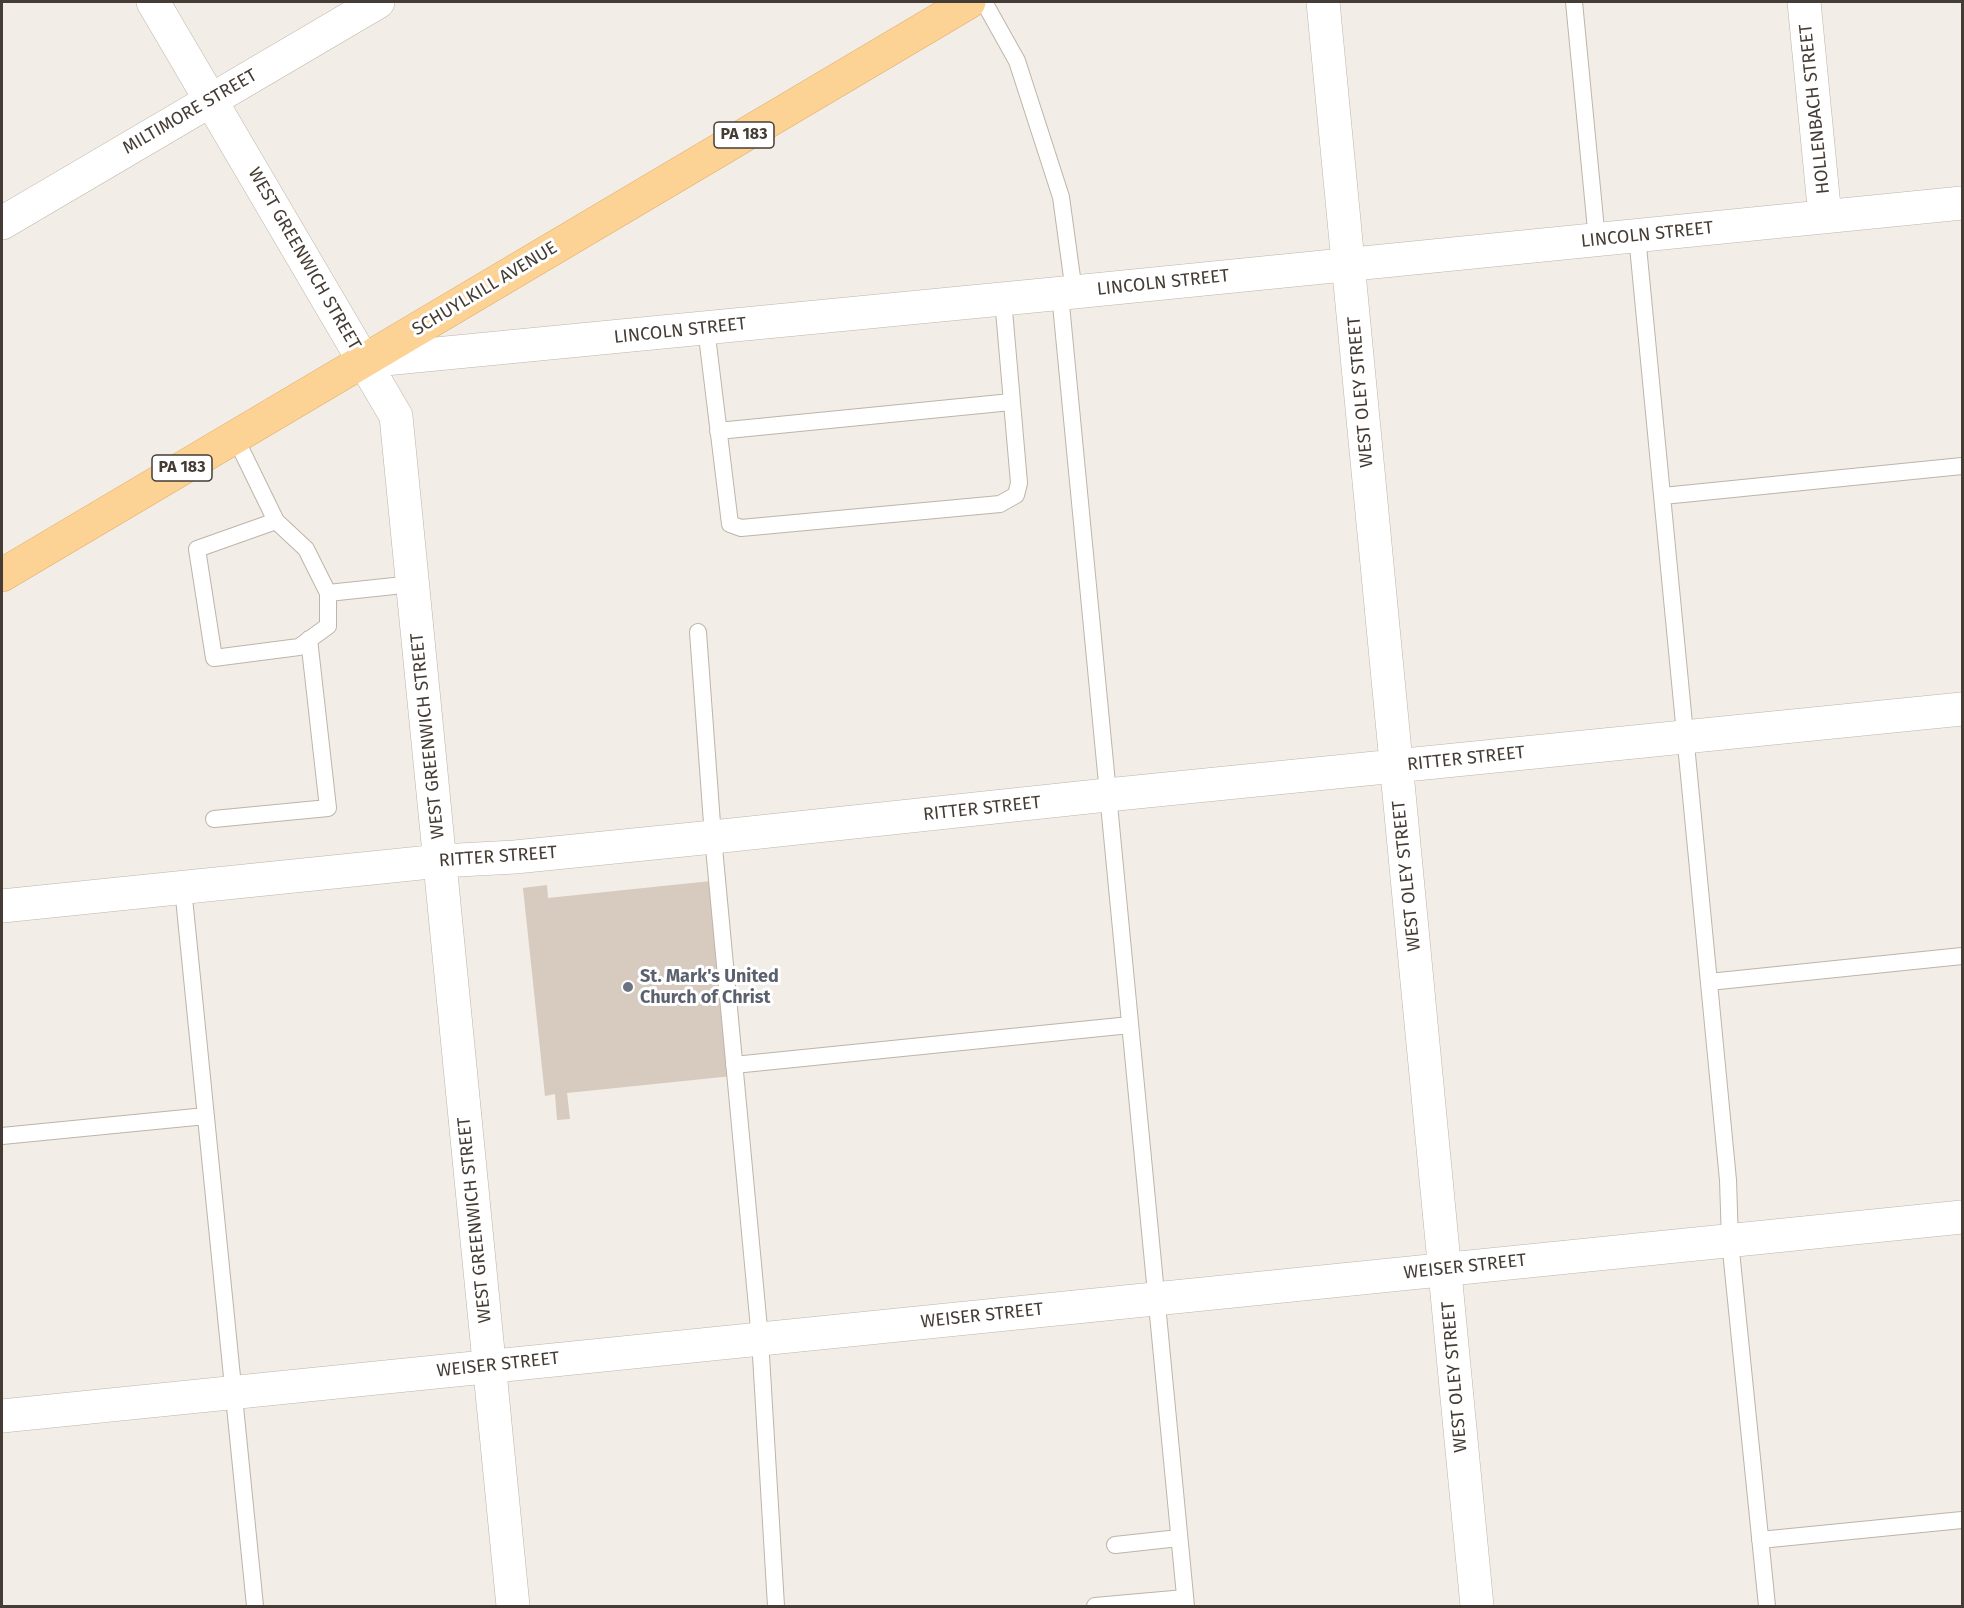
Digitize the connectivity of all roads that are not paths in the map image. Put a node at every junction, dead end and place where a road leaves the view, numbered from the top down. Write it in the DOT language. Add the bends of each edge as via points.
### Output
graph roads {
  1 [pos="153,2"];
  2 [pos="378,2"];
  3 [pos="969,2"];
  4 [pos="984,2"];
  5 [pos="1323,2"];
  6 [pos="1574,2"];
  7 [pos="1804,2"];
  8 [pos="211,100"];
  9 [pos="1962,203"];
  10 [pos="1825,217"];
  11 [pos="2,223"];
  12 [pos="1637,236"];
  13 [pos="1597,240"];
  14 [pos="1349,265"];
  15 [pos="1067,293"];
  16 [pos="1003,299"];
  17 [pos="706,328"];
  18 [pos="364,361"];
  19 [pos="1011,402"];
  20 [pos="718,430"];
  21 [pos="235,437"];
  22 [pos="1962,466"];
  23 [pos="1663,496"];
  24 [pos="276,521"];
  25 [pos="2,575"];
  26 [pos="413,584"];
  27 [pos="328,593"];
  28 [pos="698,632"];
  29 [pos="309,639"];
  30 [pos="1962,710"];
  31 [pos="1686,737"];
  32 [pos="1397,766"];
  33 [pos="1107,795"];
  34 [pos="214,819"];
  35 [pos="712,837"];
  36 [pos="440,861"];
  37 [pos="183,888"];
  38 [pos="2,906"];
  39 [pos="1962,956"];
  40 [pos="1709,982"];
  41 [pos="1130,1025"];
  42 [pos="734,1065"];
  43 [pos="206,1116"];
  44 [pos="2,1136"];
  45 [pos="1962,1217"];
  46 [pos="1730,1240"];
  47 [pos="1445,1269"];
  48 [pos="1155,1299"];
  49 [pos="760,1339"];
  50 [pos="489,1366"];
  51 [pos="232,1392"];
  52 [pos="2,1416"];
  53 [pos="1962,1520"];
  54 [pos="1179,1538"];
  55 [pos="1760,1540"];
  56 [pos="1115,1545"];
  57 [pos="1185,1602"];
  58 [pos="255,1606"];
  59 [pos="513,1606"];
  60 [pos="776,1606"];
  61 [pos="1095,1606"];
  62 [pos="1477,1606"];
  63 [pos="1767,1606"];
  1 -- 8 [label="street, WEST GREENWICH STREET"];
  2 -- 8 [label="street, MILTIMORE STREET"];
  3 -- 18 [label="main road, SCHUYLKILL AVENUE / PA 183"];
  4 -- 15 [label="lane" via="1017,61 1061,197"];
  5 -- 14 [label="street, WEST OLEY STREET"];
  6 -- 13 [label="lane"];
  7 -- 10 [label="street, HOLLENBACH STREET"];
  8 -- 11 [label="street, MILTIMORE STREET"];
  8 -- 18 [label="street, WEST GREENWICH STREET"];
  9 -- 10 [label="street, LINCOLN STREET"];
  10 -- 12 [label="street, LINCOLN STREET"];
  12 -- 13 [label="street, LINCOLN STREET"];
  12 -- 23 [label="lane"];
  13 -- 14 [label="street, LINCOLN STREET"];
  14 -- 15 [label="street, LINCOLN STREET"];
  14 -- 32 [label="street, WEST OLEY STREET"];
  15 -- 16 [label="street, LINCOLN STREET"];
  15 -- 33 [label="lane"];
  16 -- 17 [label="street, LINCOLN STREET"];
  16 -- 19 [label="lane"];
  17 -- 18 [label="street, LINCOLN STREET"];
  17 -- 20 [label="lane"];
  18 -- 21 [label="main road, SCHUYLKILL AVENUE / PA 183"];
  18 -- 26 [label="street, WEST GREENWICH STREET" via="396,416"];
  19 -- 20 [label="lane"];
  19 -- 20 [label="lane" via="1019,483 1016,495 1000,504 741,528 730,524 728,518"];
  21 -- 24 [label="lane"];
  21 -- 25 [label="main road, SCHUYLKILL AVENUE / PA 183"];
  22 -- 23 [label="lane"];
  23 -- 31 [label="lane"];
  24 -- 27 [label="lane" via="306,549"];
  24 -- 29 [label="lane" via="197,549 214,657 299,647"];
  26 -- 27 [label="lane"];
  26 -- 36 [label="street, WEST GREENWICH STREET"];
  27 -- 29 [label="lane" via="328,626"];
  28 -- 35 [label="lane"];
  29 -- 34 [label="lane" via="328,808"];
  30 -- 31 [label="street, RITTER STREET"];
  31 -- 32 [label="street, RITTER STREET"];
  31 -- 40 [label="lane"];
  32 -- 33 [label="street, RITTER STREET"];
  32 -- 47 [label="street, WEST OLEY STREET"];
  33 -- 35 [label="street, RITTER STREET"];
  33 -- 41 [label="lane"];
  35 -- 36 [label="street, RITTER STREET"];
  35 -- 42 [label="lane"];
  36 -- 37 [label="street, RITTER STREET"];
  36 -- 50 [label="street, WEST GREENWICH STREET"];
  37 -- 38 [label="street, RITTER STREET"];
  37 -- 43 [label="lane"];
  39 -- 40 [label="lane"];
  40 -- 46 [label="lane"];
  41 -- 42 [label="lane"];
  41 -- 48 [label="lane"];
  42 -- 49 [label="lane"];
  43 -- 44 [label="lane"];
  43 -- 51 [label="lane"];
  45 -- 46 [label="street, WEISER STREET"];
  46 -- 47 [label="street, WEISER STREET"];
  46 -- 55 [label="lane"];
  47 -- 48 [label="street, WEISER STREET"];
  47 -- 62 [label="street, WEST OLEY STREET"];
  48 -- 49 [label="street, WEISER STREET"];
  48 -- 54 [label="lane"];
  49 -- 50 [label="street, WEISER STREET"];
  49 -- 60 [label="lane"];
  50 -- 51 [label="street, WEISER STREET"];
  50 -- 59 [label="street, WEST GREENWICH STREET"];
  51 -- 52 [label="street, WEISER STREET"];
  51 -- 58 [label="lane"];
  53 -- 55 [label="lane"];
  54 -- 56 [label="lane"];
  54 -- 57 [label="lane"];
  55 -- 63 [label="lane"];
  57 -- 61 [label="lane"];
}
